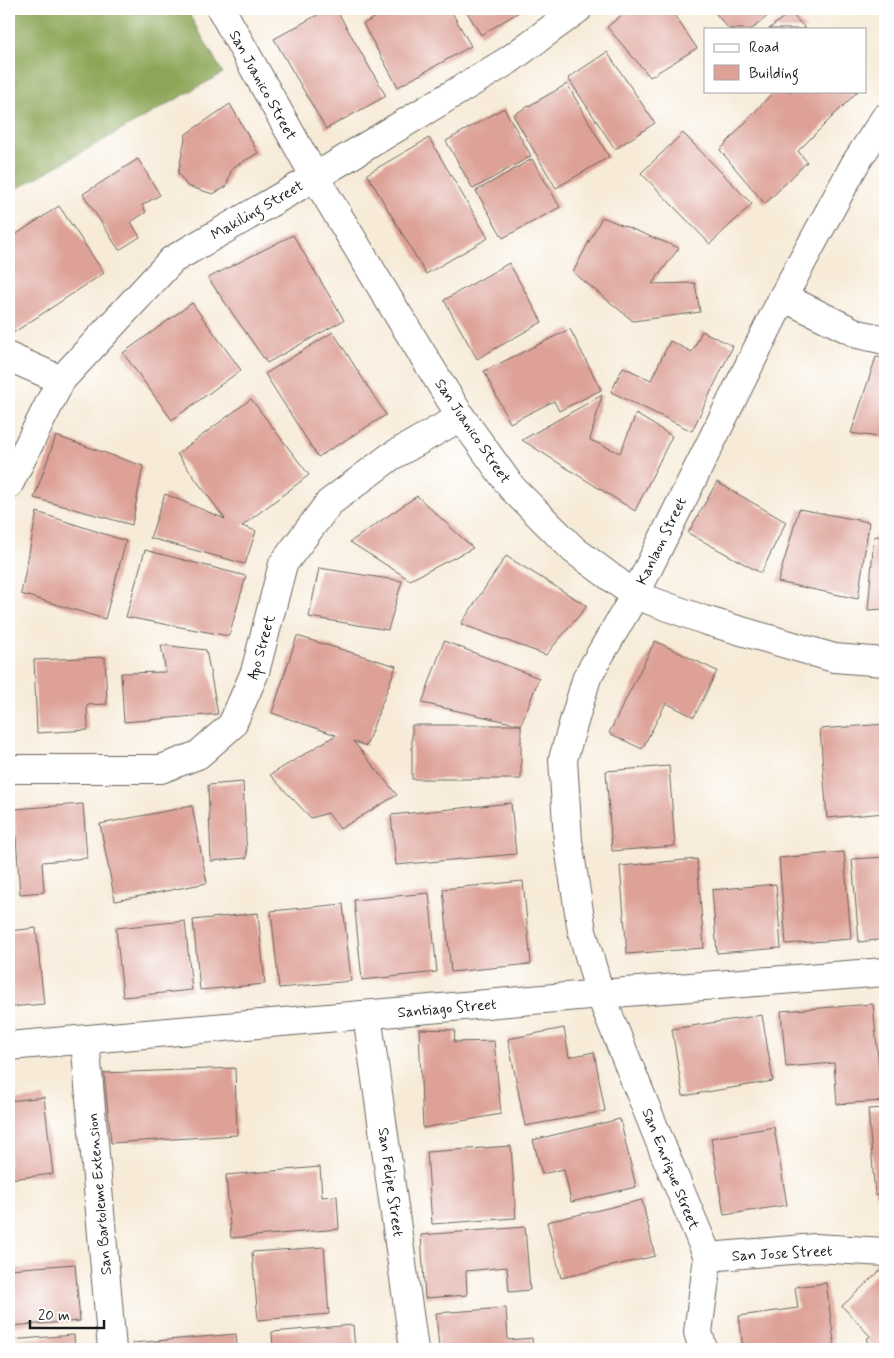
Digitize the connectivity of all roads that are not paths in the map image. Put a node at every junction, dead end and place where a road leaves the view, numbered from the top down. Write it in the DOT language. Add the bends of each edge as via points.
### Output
graph roads {
  1 [pos="220,9"];
  2 [pos="578,9"];
  3 [pos="885,118"];
  4 [pos="315,177"];
  5 [pos="783,297"];
  6 [pos="885,340"];
  7 [pos="9,358"];
  8 [pos="61,380"];
  9 [pos="461,416"];
  10 [pos="9,484"];
  11 [pos="635,595"];
  12 [pos="885,662"];
  13 [pos="9,769"];
  14 [pos="885,972"];
  15 [pos="600,994"];
  16 [pos="367,1015"];
  17 [pos="85,1040"];
  18 [pos="9,1046"];
  19 [pos="885,1252"];
  20 [pos="708,1257"];
  21 [pos="112,1349"];
  22 [pos="414,1349"];
  23 [pos="703,1349"];
  1 -- 4 [label="street, San Juanico Street"];
  2 -- 4 [label="street, Makiling Street" via="509,60"];
  3 -- 5 [label="street, Kanlaon Street" via="855,164"];
  4 -- 8 [label="street, Makiling Street" via="172,260"];
  4 -- 9 [label="street, San Juanico Street"];
  5 -- 6 [label="street" via="858,334"];
  5 -- 11 [label="street, Kanlaon Street"];
  7 -- 8 [label="street"];
  8 -- 10 [label="street, Makiling Street"];
  9 -- 11 [label="street, San Juanico Street" via="512,488 574,550"];
  9 -- 13 [label="street, Apo Street" via="390,457 329,503 283,564 255,672 232,725 198,755 161,769"];
  11 -- 12 [label="street, San Juanico Street" via="704,620 834,658"];
  11 -- 15 [label="street, Kanlaon Street" via="587,678 563,759 568,841 579,913"];
  14 -- 15 [label="street, Santiago Street"];
  15 -- 16 [label="street, Santiago Street"];
  15 -- 20 [label="street, San Enrique Street"];
  16 -- 17 [label="street, Santiago Street"];
  16 -- 22 [label="street, San Felipe Street"];
  17 -- 18 [label="street, Santiago Street"];
  17 -- 21 [label="street, San Bartoleme Extension"];
  19 -- 20 [label="street, San Jose Street" via="815,1248"];
  20 -- 23 [label="street" via="698,1332"];
}
